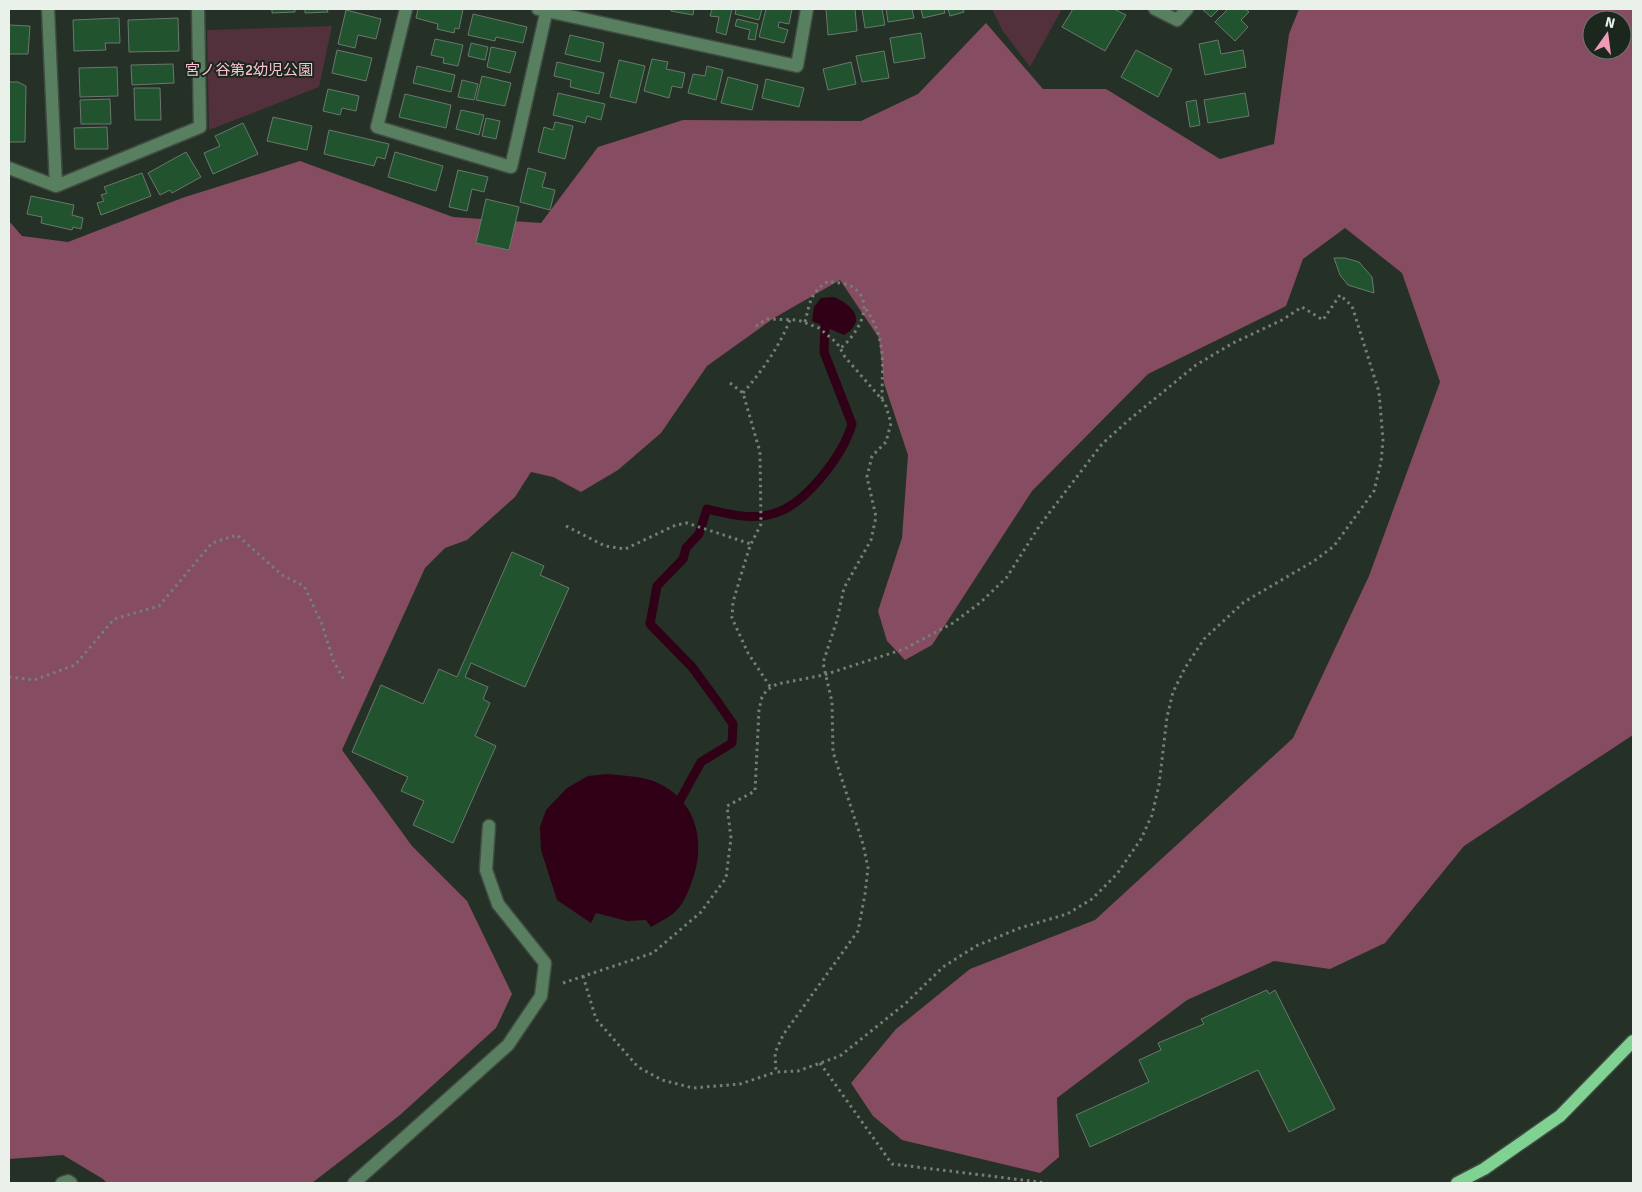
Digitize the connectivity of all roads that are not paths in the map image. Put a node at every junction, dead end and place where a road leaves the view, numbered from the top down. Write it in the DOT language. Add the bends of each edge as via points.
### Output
graph roads {
  1 [pos="48,9"];
  2 [pos="198,9"];
  3 [pos="406,9"];
  4 [pos="544,9"];
  5 [pos="807,9"];
  6 [pos="1155,9"];
  7 [pos="1188,9"];
  8 [pos="9,168"];
  9 [pos="56,186"];
  10 [pos="488,826"];
  11 [pos="1633,1042"];
  12 [pos="62,1183"];
  13 [pos="71,1183"];
  14 [pos="354,1183"];
  15 [pos="1457,1183"];
  1 -- 9 [label="street"];
  2 -- 9 [label="street" via="200,127"];
  3 -- 4 [label="street" via="377,127 511,167"];
  4 -- 5 [label="street" via="797,66"];
  6 -- 7 [label="street" via="1177,20"];
  8 -- 9 [label="street"];
  10 -- 14 [label="street" via="486,870 498,904 545,963 540,996 508,1045"];
  11 -- 15 [label="main road" via="1560,1116 1484,1169"];
  12 -- 13 [label="street"];
}
